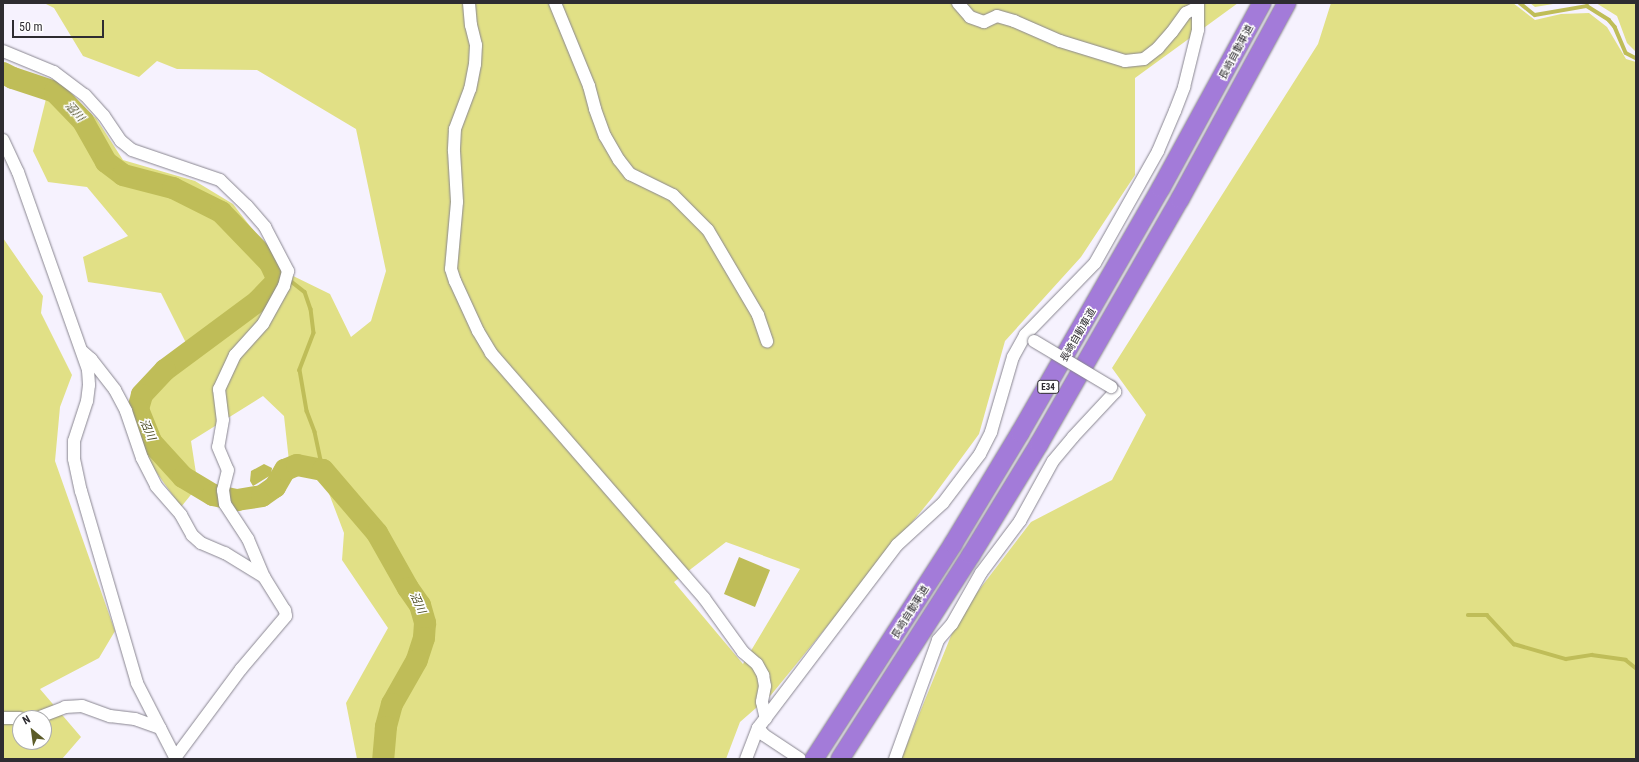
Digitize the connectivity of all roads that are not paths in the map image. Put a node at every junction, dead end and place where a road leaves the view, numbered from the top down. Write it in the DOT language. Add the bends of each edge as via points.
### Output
graph roads {
  1 [pos="469,3"];
  2 [pos="958,3"];
  3 [pos="1262,3"];
  4 [pos="1287,3"];
  5 [pos="556,4"];
  6 [pos="1198,5"];
  7 [pos="3,51"];
  8 [pos="3,140"];
  9 [pos="1030,338"];
  10 [pos="767,341"];
  11 [pos="82,352"];
  12 [pos="264,577"];
  13 [pos="52,712"];
  14 [pos="763,727"];
  15 [pos="160,728"];
  16 [pos="176,758"];
  17 [pos="746,759"];
  18 [pos="800,759"];
  19 [pos="814,759"];
  20 [pos="840,759"];
  21 [pos="895,759"];
  1 -- 14 [label="street" via="476,45 470,89 455,129 457,202 451,270 455,281 478,332 491,353 699,593 743,652 757,664 765,686 762,702"];
  2 -- 6 [label="street" via="970,17 984,22 997,16 1060,41 1125,61 1144,59 1167,37 1186,13"];
  3 -- 19 [label="highway, 長崎自動車道 / E34" via="1161,188 1020,433 953,544"];
  4 -- 20 [label="highway, 長崎自動車道 / E34" via="1180,199 1039,444"];
  5 -- 10 [label="street" via="589,86 605,136 621,164 630,174 673,195 708,230 758,315"];
  6 -- 9 [label="street" via="1198,30 1184,87 1158,151 1095,263"];
  7 -- 12 [label="street" via="54,72 85,95 104,116 121,141 132,150 220,180 265,227 288,270 284,286 263,324 235,355 219,389 223,420 218,447 228,470 223,490 225,504 248,539"];
  8 -- 11 [label="street" via="18,172"];
  9 -- 14 [label="street" via="1013,357 990,432 980,454 943,504 897,545"];
  9 -- 21 [label="street, bridge" via="1111,387 1115,392 1053,461 1020,521 981,574 952,624 938,640"];
  11 -- 12 [label="street" via="91,359 116,390 142,458 156,486 162,496 181,514 192,535 201,543 224,553"];
  11 -- 15 [label="street" via="88,370 89,385 74,441 74,459 137,683"];
  12 -- 16 [label="street" via="285,610 286,616 241,669"];
  13 -- 15 [label="street" via="65,707 82,706 110,716 135,719"];
  14 -- 17 [label="street"];
  14 -- 18 [label="street"];
  15 -- 16 [label="street"];
}
